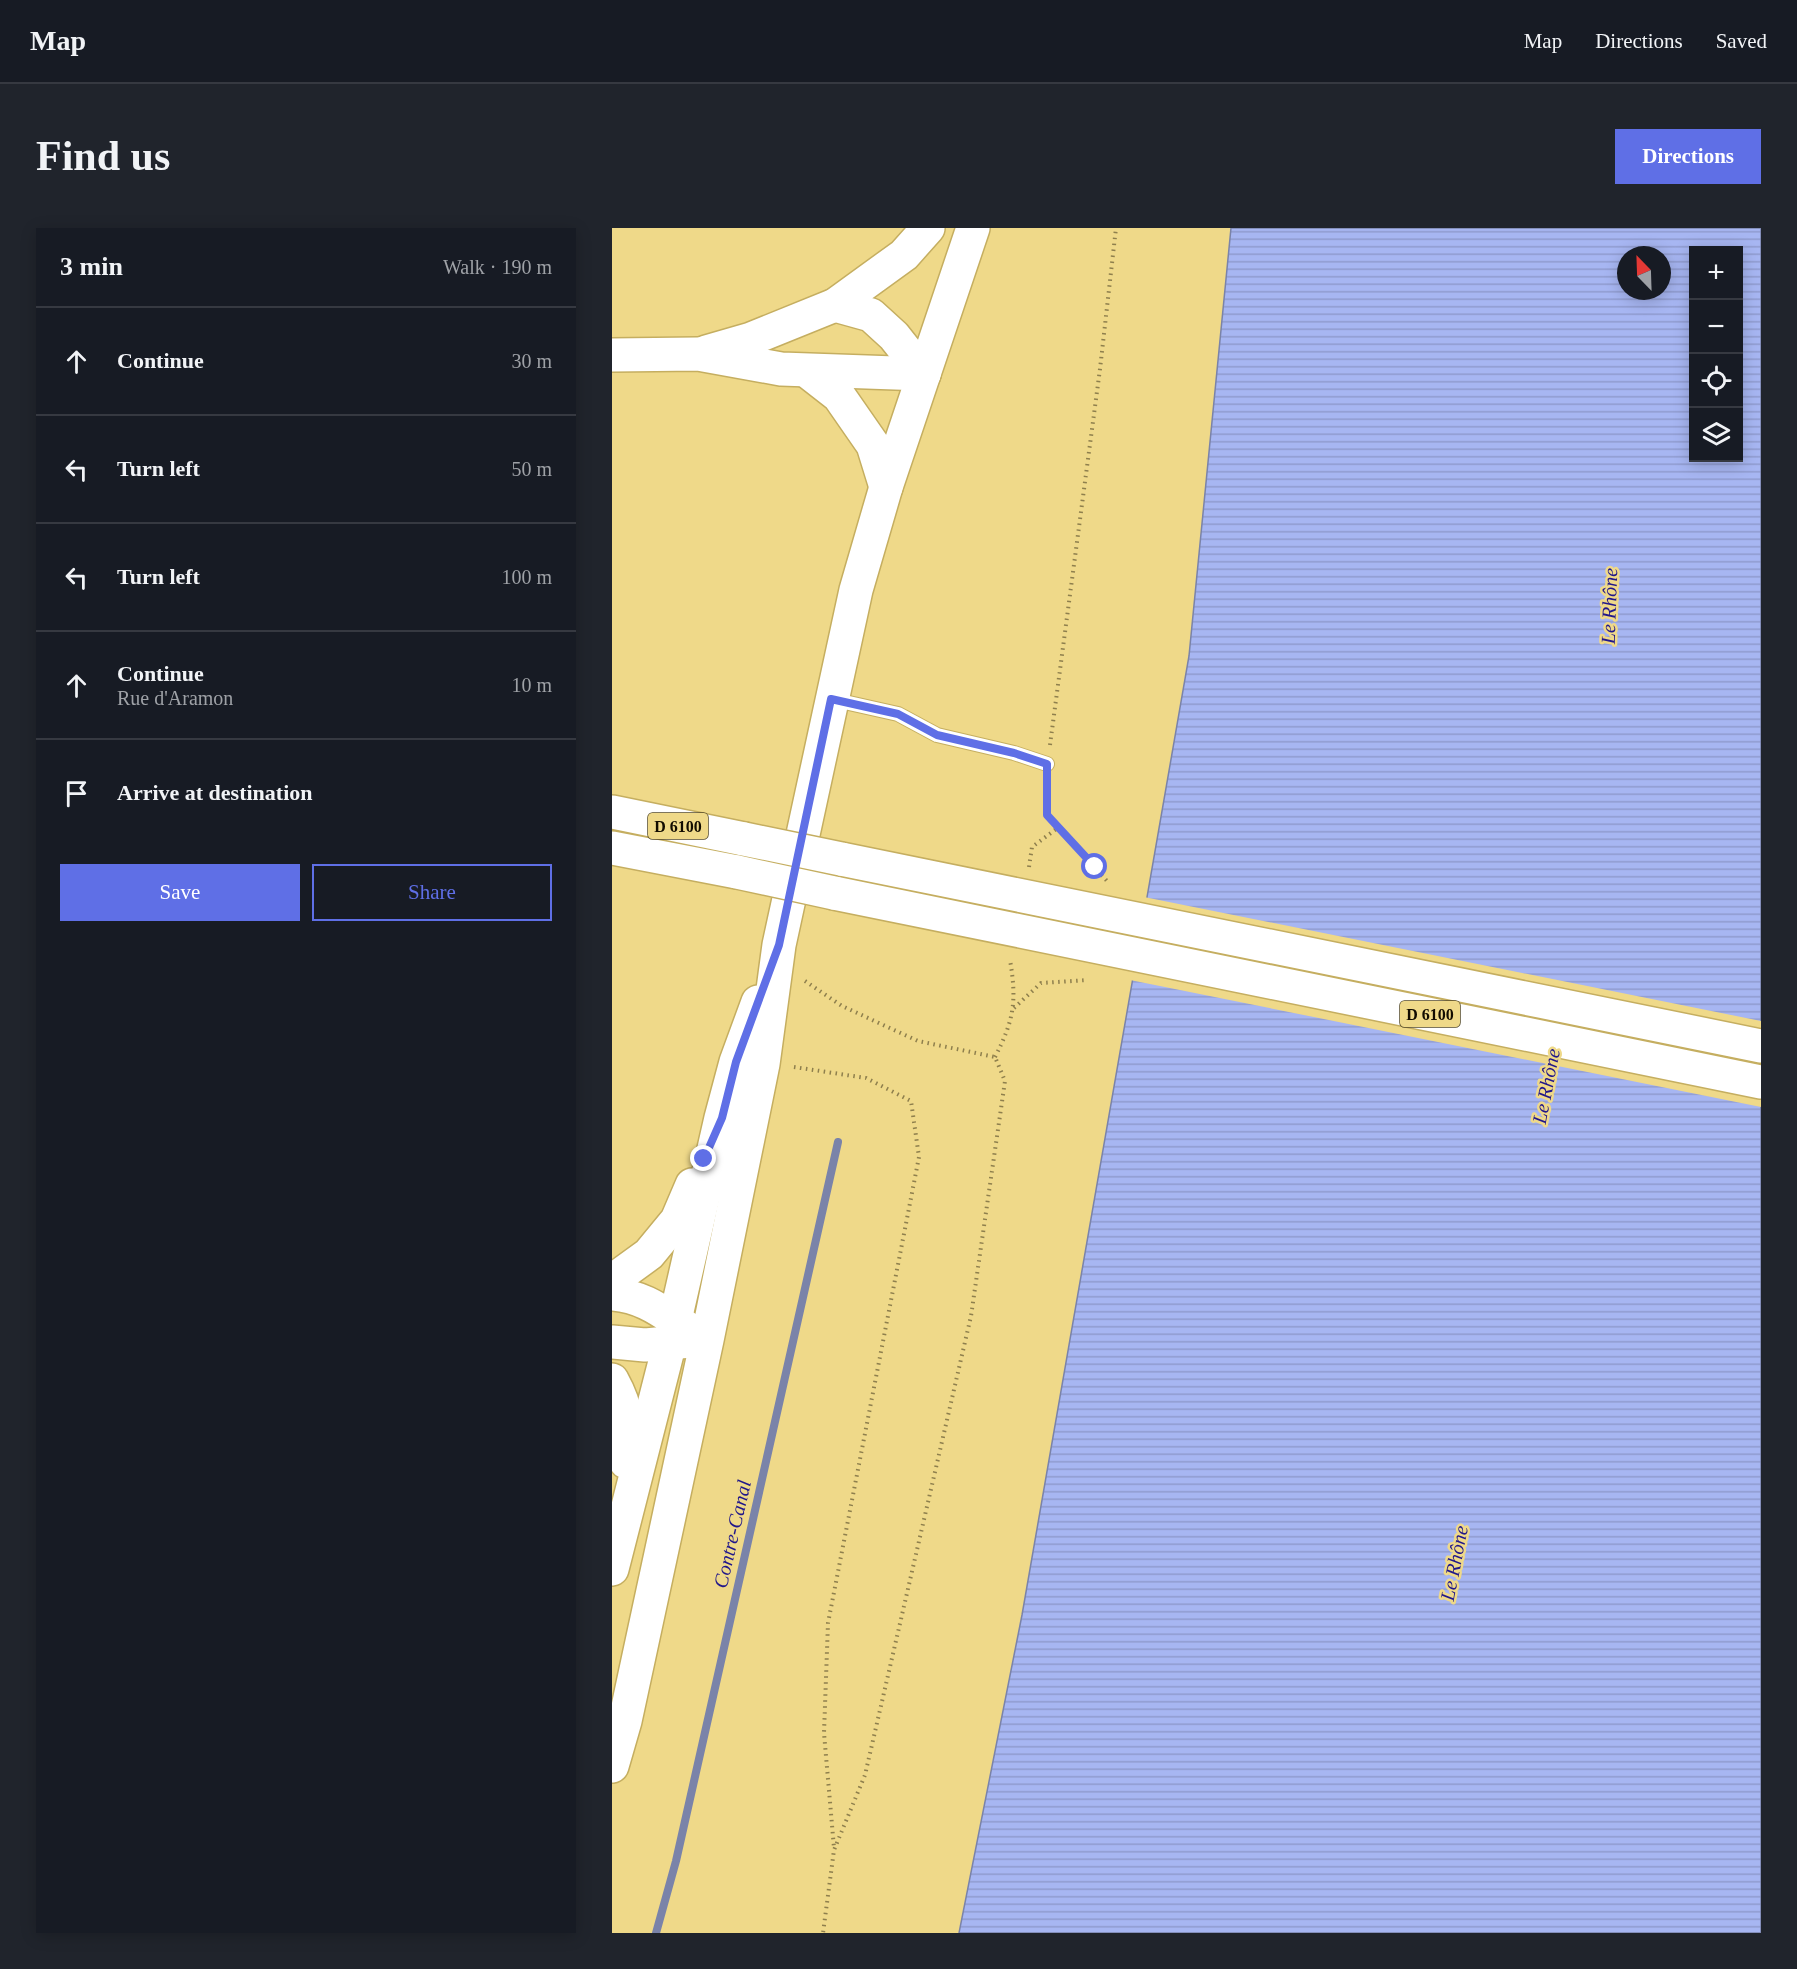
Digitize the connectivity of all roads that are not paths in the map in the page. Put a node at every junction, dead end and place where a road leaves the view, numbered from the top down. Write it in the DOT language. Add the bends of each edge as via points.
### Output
graph roads {
  1 [pos="928,228"];
  2 [pos="973,228"];
  3 [pos="835,305"];
  4 [pos="698,354"];
  5 [pos="612,355"];
  6 [pos="807,371"];
  7 [pos="924,374"];
  8 [pos="886,487"];
  9 [pos="831,699"];
  10 [pos="1047,764"];
  11 [pos="612,812"];
  12 [pos="612,848"];
  13 [pos="1761,1046"];
  14 [pos="750,1063"];
  15 [pos="1761,1082"];
  16 [pos="722,1118"];
  17 [pos="612,1281"];
  18 [pos="612,1294"];
  19 [pos="672,1331"];
  20 [pos="706,1340"];
  21 [pos="612,1342"];
  22 [pos="612,1380"];
  23 [pos="612,1561"];
  24 [pos="612,1569"];
  25 [pos="612,1766"];
  1 -- 3 [label="main road" via="904,255"];
  2 -- 7 [label="main road"];
  3 -- 4 [label="main road" via="751,339"];
  3 -- 7 [label="main road" via="871,315 894,336"];
  4 -- 5 [label="main road"];
  4 -- 6 [label="main road"];
  6 -- 7 [label="main road"];
  6 -- 8 [label="main road" via="839,396 873,445"];
  7 -- 8 [label="main road"];
  8 -- 9 [label="main road" via="856,590"];
  9 -- 10 [label="lane" via="898,714 937,735"];
  9 -- 14 [label="main road"];
  11 -- 13 [label="main road, D 6100, bridge" via="841,859 1106,897"];
  12 -- 15 [label="main road, D 6100, bridge"];
  14 -- 16 [label="main road"];
  14 -- 20 [label="main road"];
  16 -- 17 [label="main road" via="677,1220 649,1254"];
  16 -- 19 [label="main road"];
  18 -- 19 [label="main road" via="630,1296 658,1308"];
  19 -- 20 [label="main road"];
  19 -- 21 [label="main road" via="645,1345"];
  19 -- 24 [label="main road"];
  20 -- 25 [label="main road"];
  22 -- 23 [label="main road" via="627,1415 629,1438"];
}
